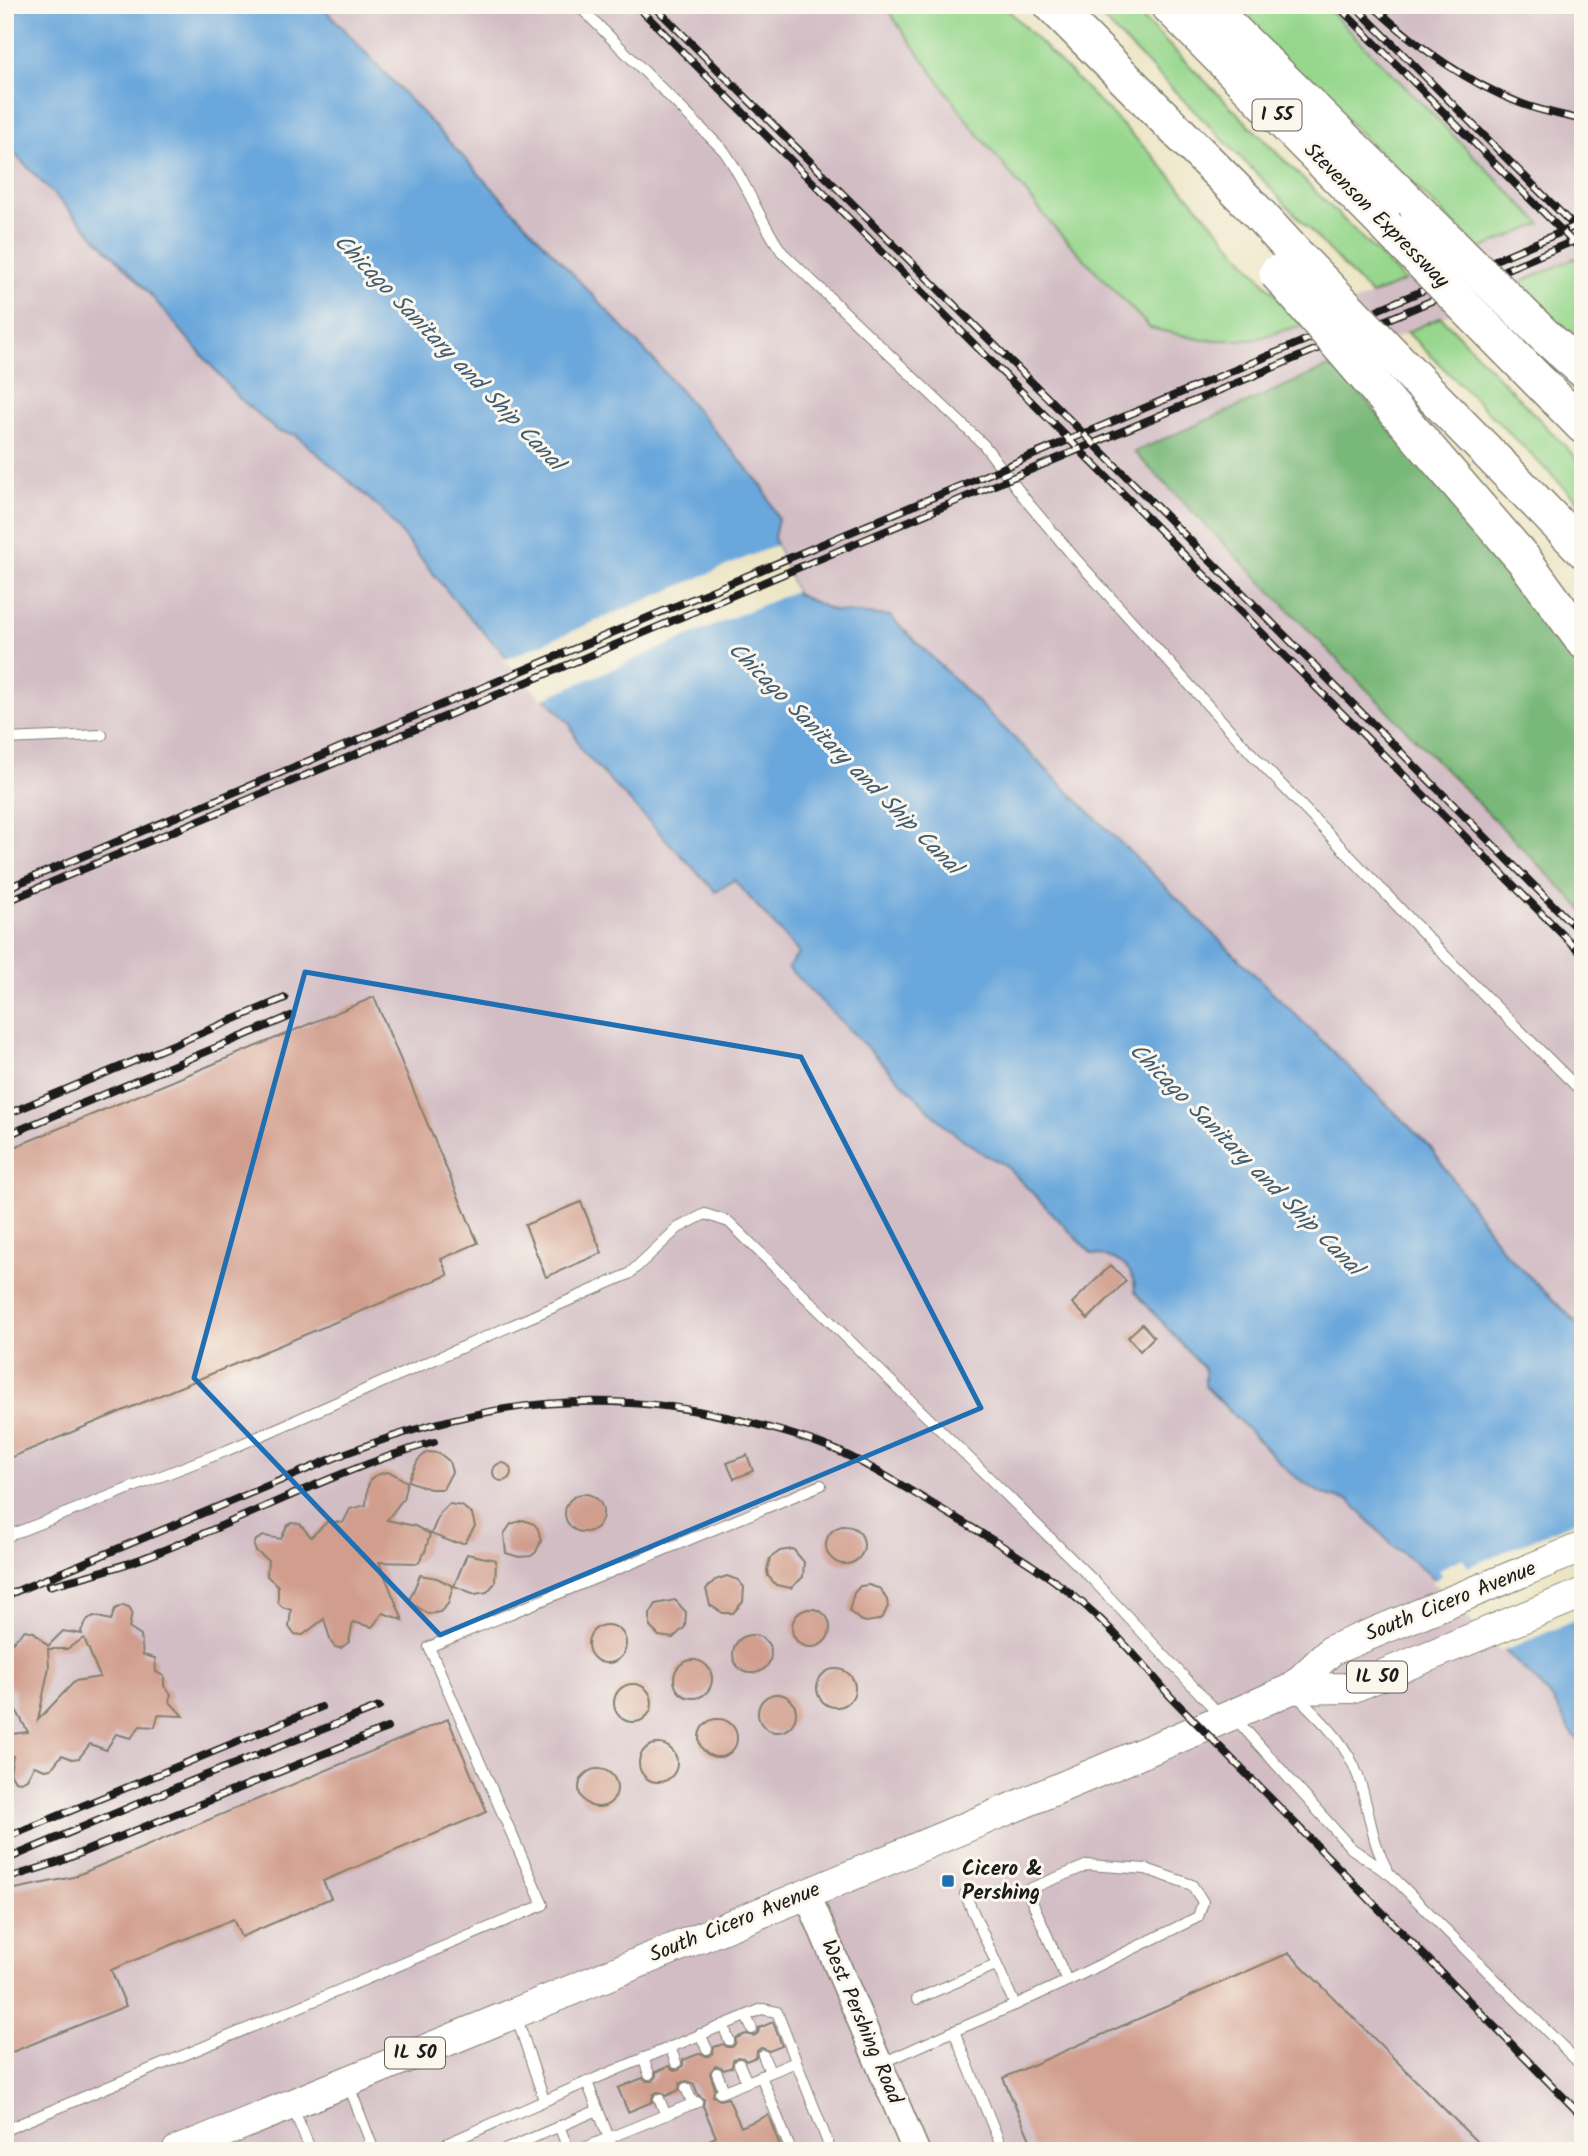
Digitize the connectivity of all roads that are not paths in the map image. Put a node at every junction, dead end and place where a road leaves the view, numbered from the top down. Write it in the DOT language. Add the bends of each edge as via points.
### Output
graph roads {
  1 [pos="578,5"];
  2 [pos="1052,5"];
  3 [pos="1168,5"];
  4 [pos="1207,5"];
  5 [pos="1290,267"];
  6 [pos="1583,370"];
  7 [pos="1583,426"];
  8 [pos="1583,550"];
  9 [pos="1583,641"];
  10 [pos="102,735"];
  11 [pos="5,739"];
  12 [pos="1583,1093"];
  13 [pos="821,1485"];
  14 [pos="5,1537"];
  15 [pos="1583,1548"];
  16 [pos="1583,1593"];
  17 [pos="1291,1689"];
  18 [pos="1227,1716"];
  19 [pos="1391,1876"];
  20 [pos="807,1894"];
  21 [pos="965,1894"];
  22 [pos="996,1965"];
  23 [pos="1067,1981"];
  24 [pos="917,1999"];
  25 [pos="1015,2005"];
  26 [pos="515,2013"];
  27 [pos="746,2016"];
  28 [pos="723,2025"];
  29 [pos="752,2029"];
  30 [pos="954,2031"];
  31 [pos="700,2034"];
  32 [pos="729,2040"];
  33 [pos="670,2047"];
  34 [pos="707,2049"];
  35 [pos="763,2055"];
  36 [pos="643,2059"];
  37 [pos="796,2062"];
  38 [pos="676,2063"];
  39 [pos="739,2064"];
  40 [pos="880,2065"];
  41 [pos="1583,2067"];
  42 [pos="717,2073"];
  43 [pos="649,2074"];
  44 [pos="766,2074"];
  45 [pos="347,2081"];
  46 [pos="587,2082"];
  47 [pos="747,2082"];
  48 [pos="686,2088"];
  49 [pos="659,2099"];
  50 [pos="544,2100"];
  51 [pos="292,2104"];
  52 [pos="598,2110"];
  53 [pos="666,2115"];
  54 [pos="559,2126"];
  55 [pos="5,2130"];
  56 [pos="608,2137"];
  57 [pos="177,2151"];
  58 [pos="311,2151"];
  59 [pos="374,2151"];
  60 [pos="430,2151"];
  61 [pos="502,2151"];
  62 [pos="569,2151"];
  63 [pos="577,2151"];
  64 [pos="614,2151"];
  65 [pos="791,2151"];
  66 [pos="831,2151"];
  67 [pos="916,2151"];
  68 [pos="1003,2151"];
  1 -- 12 [label="lane" via="724,151 782,252 984,446 1074,557 1250,752"];
  2 -- 5 [label="highway" via="1246,200"];
  3 -- 7 [label="highway, Stevenson Expressway / I 55, bridge"];
  4 -- 6 [label="highway, bridge"];
  5 -- 8 [label="highway, bridge" via="1424,387"];
  5 -- 9 [label="highway, bridge" via="1388,402 1524,560"];
  10 -- 11 [label="lane"];
  13 -- 55 [label="lane" via="429,1647 543,1905"];
  14 -- 18 [label="lane" via="228,1450 629,1274 678,1228 705,1213 729,1222"];
  15 -- 17 [label="main road, South Cicero Avenue / IL 50" via="1332,1650"];
  16 -- 17 [label="main road, South Cicero Avenue / IL 50" via="1351,1688"];
  17 -- 18 [label="main road, South Cicero Avenue / IL 50"];
  17 -- 19 [label="lane" via="1346,1749 1358,1775 1379,1855"];
  18 -- 19 [label="lane" via="1351,1848"];
  18 -- 20 [label="main road, South Cicero Avenue / IL 50"];
  19 -- 41 [label="lane"];
  20 -- 26 [label="main road, South Cicero Avenue / IL 50"];
  20 -- 40 [label="main road, West Pershing Road"];
  21 -- 22 [label="lane"];
  22 -- 24 [label="lane"];
  22 -- 25 [label="lane"];
  23 -- 23 [label="lane" via="1027,1889 1088,1865 1146,1869 1192,1885 1203,1902 1198,1917"];
  23 -- 25 [label="lane"];
  25 -- 30 [label="lane"];
  26 -- 45 [label="main road, South Cicero Avenue / IL 50"];
  26 -- 50 [label="lane"];
  27 -- 28 [label="lane"];
  27 -- 29 [label="lane"];
  27 -- 37 [label="lane" via="762,2009 777,2012"];
  28 -- 31 [label="lane"];
  28 -- 32 [label="lane"];
  30 -- 40 [label="lane"];
  30 -- 68 [label="lane"];
  31 -- 33 [label="lane"];
  31 -- 34 [label="lane"];
  33 -- 36 [label="lane"];
  33 -- 38 [label="lane"];
  35 -- 44 [label="lane"];
  36 -- 43 [label="lane"];
  36 -- 46 [label="lane"];
  37 -- 44 [label="lane"];
  37 -- 66 [label="lane"];
  39 -- 47 [label="lane"];
  40 -- 67 [label="main road, West Pershing Road"];
  42 -- 47 [label="lane" via="722,2092"];
  44 -- 47 [label="lane"];
  44 -- 65 [label="lane"];
  45 -- 51 [label="main road, South Cicero Avenue / IL 50"];
  45 -- 59 [label="lane"];
  46 -- 50 [label="lane"];
  46 -- 52 [label="lane"];
  48 -- 53 [label="lane" via="695,2103"];
  49 -- 53 [label="lane"];
  50 -- 60 [label="lane"];
  51 -- 57 [label="main road, South Cicero Avenue / IL 50"];
  51 -- 58 [label="lane"];
  52 -- 54 [label="lane"];
  52 -- 56 [label="lane"];
  53 -- 56 [label="lane"];
  54 -- 61 [label="lane"];
  54 -- 62 [label="lane"];
  56 -- 63 [label="lane"];
  56 -- 64 [label="lane"];
}
